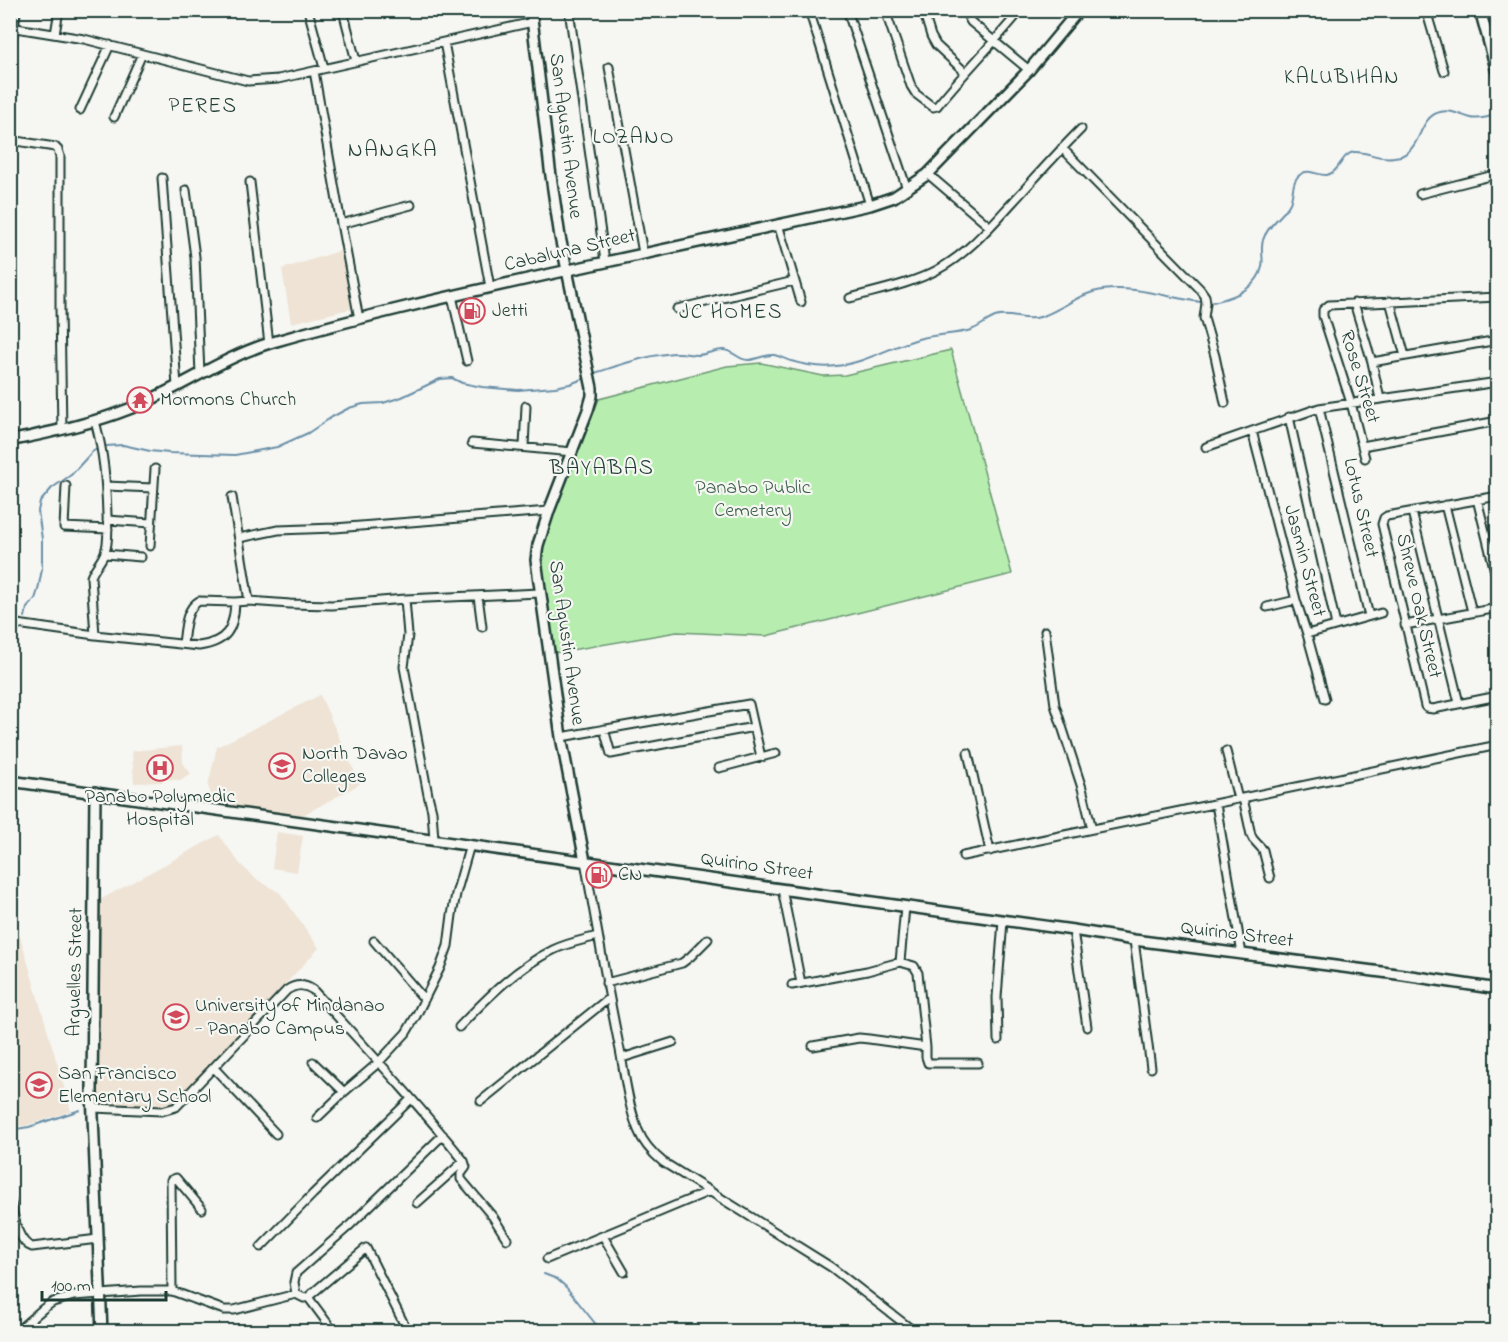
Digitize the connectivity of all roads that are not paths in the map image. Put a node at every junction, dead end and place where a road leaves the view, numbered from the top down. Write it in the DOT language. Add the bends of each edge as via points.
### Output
graph roads {
  1 [pos="15,10"];
  2 [pos="59,10"];
  3 [pos="308,10"];
  4 [pos="531,10"];
  5 [pos="568,10"];
  6 [pos="809,10"];
  7 [pos="847,10"];
  8 [pos="885,10"];
  9 [pos="923,10"];
  10 [pos="964,10"];
  11 [pos="1079,10"];
  12 [pos="1426,10"];
  13 [pos="1480,10"];
  14 [pos="344,11"];
  15 [pos="1013,11"];
  16 [pos="533,22"];
  17 [pos="12,27"];
  18 [pos="55,34"];
  19 [pos="994,41"];
  20 [pos="444,42"];
  21 [pos="10,44"];
  22 [pos="110,45"];
  23 [pos="142,54"];
  24 [pos="356,61"];
  25 [pos="324,68"];
  26 [pos="609,68"];
  27 [pos="1029,70"];
  28 [pos="314,71"];
  29 [pos="1444,71"];
  30 [pos="965,72"];
  31 [pos="1497,76"];
  32 [pos="80,110"];
  33 [pos="114,117"];
  34 [pos="1081,129"];
  35 [pos="10,140"];
  36 [pos="1062,148"];
  37 [pos="928,174"];
  38 [pos="1497,174"];
  39 [pos="162,178"];
  40 [pos="250,182"];
  41 [pos="907,189"];
  42 [pos="186,190"];
  43 [pos="1420,194"];
  44 [pos="411,205"];
  45 [pos="870,205"];
  46 [pos="341,224"];
  47 [pos="778,224"];
  48 [pos="990,227"];
  49 [pos="643,253"];
  50 [pos="605,261"];
  51 [pos="566,270"];
  52 [pos="794,281"];
  53 [pos="490,287"];
  54 [pos="452,296"];
  55 [pos="1496,297"];
  56 [pos="850,298"];
  57 [pos="1390,301"];
  58 [pos="801,302"];
  59 [pos="1354,303"];
  60 [pos="677,309"];
  61 [pos="359,319"];
  62 [pos="1497,340"];
  63 [pos="269,344"];
  64 [pos="1405,356"];
  65 [pos="467,361"];
  66 [pos="1372,362"];
  67 [pos="200,374"];
  68 [pos="1497,382"];
  69 [pos="177,386"];
  70 [pos="1380,399"];
  71 [pos="1225,403"];
  72 [pos="1351,403"];
  73 [pos="526,406"];
  74 [pos="1319,408"];
  75 [pos="1289,417"];
  76 [pos="95,421"];
  77 [pos="1497,421"];
  78 [pos="62,430"];
  79 [pos="1252,431"];
  80 [pos="10,441"];
  81 [pos="472,442"];
  82 [pos="1362,446"];
  83 [pos="524,447"];
  84 [pos="1206,447"];
  85 [pos="573,452"];
  86 [pos="1365,458"];
  87 [pos="155,469"];
  88 [pos="66,486"];
  89 [pos="106,486"];
  90 [pos="153,488"];
  91 [pos="1497,496"];
  92 [pos="232,497"];
  93 [pos="1477,499"];
  94 [pos="1445,505"];
  95 [pos="549,511"];
  96 [pos="1412,512"];
  97 [pos="107,520"];
  98 [pos="151,524"];
  99 [pos="108,529"];
  100 [pos="239,537"];
  101 [pos="150,546"];
  102 [pos="105,554"];
  103 [pos="141,557"];
  104 [pos="1497,584"];
  105 [pos="540,593"];
  106 [pos="478,596"];
  107 [pos="405,599"];
  108 [pos="1296,600"];
  109 [pos="249,601"];
  110 [pos="235,602"];
  111 [pos="1267,607"];
  112 [pos="1497,608"];
  113 [pos="1472,612"];
  114 [pos="1381,613"];
  115 [pos="1369,616"];
  116 [pos="1439,619"];
  117 [pos="10,623"];
  118 [pos="1336,625"];
  119 [pos="1405,625"];
  120 [pos="482,627"];
  121 [pos="1045,632"];
  122 [pos="1307,633"];
  123 [pos="95,635"];
  124 [pos="183,644"];
  125 [pos="1497,696"];
  126 [pos="1325,699"];
  127 [pos="1459,704"];
  128 [pos="754,727"];
  129 [pos="604,729"];
  130 [pos="561,737"];
  131 [pos="1497,745"];
  132 [pos="1226,751"];
  133 [pos="776,753"];
  134 [pos="968,753"];
  135 [pos="761,757"];
  136 [pos="719,768"];
  137 [pos="10,781"];
  138 [pos="95,792"];
  139 [pos="1240,799"];
  140 [pos="1216,804"];
  141 [pos="1092,829"];
  142 [pos="434,840"];
  143 [pos="470,845"];
  144 [pos="990,851"];
  145 [pos="963,856"];
  146 [pos="585,861"];
  147 [pos="1270,878"];
  148 [pos="782,889"];
  149 [pos="905,907"];
  150 [pos="1003,921"];
  151 [pos="1073,930"];
  152 [pos="598,936"];
  153 [pos="708,939"];
  154 [pos="1134,940"];
  155 [pos="374,941"];
  156 [pos="1242,954"];
  157 [pos="900,962"];
  158 [pos="606,983"];
  159 [pos="801,983"];
  160 [pos="792,984"];
  161 [pos="1497,989"];
  162 [pos="609,998"];
  163 [pos="424,999"];
  164 [pos="459,1027"];
  165 [pos="1087,1027"];
  166 [pos="998,1040"];
  167 [pos="673,1042"];
  168 [pos="813,1046"];
  169 [pos="926,1047"];
  170 [pos="622,1058"];
  171 [pos="313,1062"];
  172 [pos="378,1063"];
  173 [pos="978,1063"];
  174 [pos="214,1068"];
  175 [pos="1151,1068"];
  176 [pos="344,1092"];
  177 [pos="411,1099"];
  178 [pos="481,1101"];
  179 [pos="93,1108"];
  180 [pos="317,1118"];
  181 [pos="276,1134"];
  182 [pos="443,1136"];
  183 [pos="464,1161"];
  184 [pos="710,1191"];
  185 [pos="10,1200"];
  186 [pos="417,1203"];
  187 [pos="202,1209"];
  188 [pos="603,1236"];
  189 [pos="98,1239"];
  190 [pos="507,1239"];
  191 [pos="261,1247"];
  192 [pos="547,1259"];
  193 [pos="624,1272"];
  194 [pos="172,1291"];
  195 [pos="100,1294"];
  196 [pos="296,1294"];
  197 [pos="308,1297"];
  198 [pos="16,1332"];
  199 [pos="102,1332"];
  200 [pos="334,1332"];
  201 [pos="408,1332"];
  202 [pos="915,1332"];
  1 -- 17 [label="street"];
  2 -- 18 [label="street"];
  3 -- 25 [label="street"];
  4 -- 16 [label="street, San Agustin Avenue"];
  5 -- 50 [label="street"];
  6 -- 45 [label="street"];
  7 -- 41 [label="street"];
  8 -- 30 [label="street" via="911,86 931,106 937,106"];
  9 -- 30 [label="street" via="936,45"];
  10 -- 19 [label="street" via="971,22"];
  11 -- 27 [label="street, Cabaluna Street"];
  12 -- 29 [label="street"];
  13 -- 31 [label="street"];
  14 -- 24 [label="street"];
  15 -- 19 [label="street" via="1015,16"];
  16 -- 20 [label="street"];
  16 -- 51 [label="street, San Agustin Avenue"];
  17 -- 18 [label="street"];
  17 -- 21 [label="street"];
  18 -- 22 [label="street"];
  19 -- 27 [label="street"];
  19 -- 30 [label="street"];
  20 -- 24 [label="street"];
  20 -- 53 [label="street"];
  22 -- 23 [label="street"];
  22 -- 32 [label="street"];
  23 -- 28 [label="street" via="248,81"];
  23 -- 33 [label="street"];
  24 -- 25 [label="street"];
  25 -- 28 [label="street"];
  26 -- 49 [label="street"];
  27 -- 37 [label="street, Cabaluna Street"];
  28 -- 46 [label="street"];
  34 -- 36 [label="street"];
  35 -- 78 [label="street" via="52,146 60,153"];
  36 -- 48 [label="street"];
  36 -- 71 [label="street" via="1205,296 1204,318"];
  37 -- 41 [label="street, Cabaluna Street"];
  37 -- 48 [label="street"];
  38 -- 43 [label="street"];
  39 -- 69 [label="street"];
  40 -- 63 [label="street"];
  41 -- 45 [label="street, Cabaluna Street"];
  42 -- 67 [label="street" via="195,257"];
  44 -- 46 [label="street"];
  45 -- 47 [label="street, Cabaluna Street"];
  46 -- 61 [label="street"];
  47 -- 49 [label="street, Cabaluna Street"];
  47 -- 52 [label="street"];
  48 -- 56 [label="street" via="937,271"];
  49 -- 50 [label="street, Cabaluna Street"];
  50 -- 51 [label="street, Cabaluna Street"];
  51 -- 53 [label="street, Cabaluna Street"];
  51 -- 85 [label="street, San Agustin Avenue" via="592,396"];
  52 -- 58 [label="street"];
  52 -- 60 [label="street"];
  53 -- 54 [label="street, Cabaluna Street"];
  54 -- 61 [label="street, Cabaluna Street"];
  54 -- 65 [label="street"];
  55 -- 57 [label="street"];
  57 -- 59 [label="street"];
  57 -- 64 [label="street"];
  59 -- 66 [label="street"];
  59 -- 72 [label="street, Rose Street" via="1329,305 1323,310"];
  61 -- 63 [label="street, Cabaluna Street"];
  62 -- 64 [label="street"];
  63 -- 67 [label="street, Cabaluna Street"];
  64 -- 66 [label="street"];
  66 -- 70 [label="street"];
  67 -- 69 [label="street, Cabaluna Street"];
  68 -- 70 [label="street"];
  69 -- 76 [label="street, Cabaluna Street"];
  70 -- 72 [label="street"];
  72 -- 74 [label="street"];
  72 -- 82 [label="street, Rose Street"];
  73 -- 83 [label="street"];
  74 -- 75 [label="street"];
  74 -- 115 [label="street, Lotus Street"];
  75 -- 79 [label="street"];
  75 -- 118 [label="street"];
  76 -- 78 [label="street, Cabaluna Street"];
  76 -- 89 [label="street"];
  77 -- 82 [label="street"];
  78 -- 80 [label="street, Cabaluna Street"];
  79 -- 84 [label="street"];
  79 -- 108 [label="street, Jasmin Street"];
  81 -- 83 [label="street"];
  82 -- 86 [label="street, Rose Street"];
  83 -- 85 [label="street"];
  85 -- 95 [label="street, San Agustin Avenue"];
  87 -- 90 [label="street"];
  88 -- 99 [label="street" via="64,527"];
  89 -- 90 [label="street"];
  89 -- 97 [label="street"];
  90 -- 98 [label="street"];
  91 -- 93 [label="street"];
  92 -- 100 [label="street"];
  93 -- 94 [label="street"];
  93 -- 104 [label="street"];
  94 -- 96 [label="street"];
  94 -- 113 [label="street"];
  95 -- 100 [label="street" via="278,530"];
  95 -- 105 [label="street, San Agustin Avenue" via="536,552"];
  96 -- 116 [label="street"];
  96 -- 119 [label="street, Shreve Oak Street" via="1387,516 1382,525"];
  97 -- 98 [label="street"];
  97 -- 99 [label="street"];
  98 -- 101 [label="street"];
  99 -- 102 [label="street"];
  100 -- 109 [label="street"];
  102 -- 103 [label="street"];
  102 -- 123 [label="street" via="91,577"];
  105 -- 106 [label="street"];
  105 -- 130 [label="street, San Agustin Avenue"];
  106 -- 107 [label="street"];
  106 -- 120 [label="street"];
  107 -- 109 [label="street" via="332,605"];
  107 -- 142 [label="street" via="405,676 432,811"];
  108 -- 111 [label="street"];
  108 -- 122 [label="street, Jasmin Street"];
  109 -- 110 [label="street"];
  110 -- 124 [label="street" via="231,625 224,637 205,645"];
  110 -- 124 [label="street" via="195,604 188,615"];
  112 -- 113 [label="street"];
  113 -- 116 [label="street"];
  114 -- 115 [label="street"];
  115 -- 118 [label="street"];
  116 -- 119 [label="street"];
  116 -- 127 [label="street"];
  117 -- 123 [label="street"];
  118 -- 122 [label="street"];
  119 -- 127 [label="street, Shreve Oak Street" via="1425,706 1430,709"];
  121 -- 141 [label="street" via="1055,705"];
  122 -- 126 [label="street, Jasmin Street"];
  123 -- 124 [label="street"];
  125 -- 127 [label="street"];
  128 -- 129 [label="street" via="749,704"];
  128 -- 129 [label="street" via="611,754"];
  128 -- 135 [label="street"];
  129 -- 130 [label="street"];
  130 -- 146 [label="street, San Agustin Avenue"];
  131 -- 139 [label="street"];
  132 -- 139 [label="street"];
  133 -- 135 [label="street"];
  134 -- 144 [label="street"];
  135 -- 136 [label="street"];
  137 -- 138 [label="street, Quirino Street"];
  138 -- 142 [label="street, Quirino Street"];
  138 -- 179 [label="street, Arguelles Street"];
  139 -- 140 [label="street"];
  139 -- 147 [label="street" via="1251,835 1265,854"];
  140 -- 141 [label="street"];
  140 -- 156 [label="street"];
  141 -- 144 [label="street"];
  142 -- 143 [label="street, Quirino Street"];
  143 -- 146 [label="street, Quirino Street"];
  143 -- 163 [label="street" via="456,894 448,946"];
  144 -- 145 [label="street"];
  146 -- 148 [label="street, Quirino Street"];
  146 -- 152 [label="street"];
  148 -- 149 [label="street, Quirino Street"];
  148 -- 159 [label="street"];
  149 -- 150 [label="street, Quirino Street"];
  149 -- 157 [label="street"];
  150 -- 151 [label="street, Quirino Street"];
  150 -- 166 [label="street"];
  151 -- 154 [label="street, Quirino Street"];
  151 -- 165 [label="street"];
  152 -- 158 [label="street"];
  152 -- 164 [label="street" via="538,958 494,990"];
  153 -- 158 [label="street" via="682,963"];
  154 -- 156 [label="street, Quirino Street"];
  154 -- 175 [label="street"];
  155 -- 163 [label="street"];
  156 -- 161 [label="street, Quirino Street"];
  157 -- 159 [label="street"];
  157 -- 169 [label="street" via="914,966 918,973"];
  158 -- 162 [label="street"];
  159 -- 160 [label="street"];
  162 -- 170 [label="street"];
  162 -- 178 [label="street"];
  163 -- 172 [label="street" via="406,1033"];
  167 -- 170 [label="street"];
  168 -- 169 [label="street" via="859,1038"];
  169 -- 173 [label="street" via="926,1060 931,1064"];
  170 -- 184 [label="street" via="634,1118 648,1148"];
  171 -- 176 [label="street"];
  172 -- 174 [label="street" via="313,990 300,985 287,990"];
  172 -- 176 [label="street"];
  172 -- 177 [label="street"];
  174 -- 179 [label="street" via="181,1103 169,1110"];
  174 -- 181 [label="street"];
  176 -- 180 [label="street"];
  177 -- 182 [label="street"];
  177 -- 191 [label="street"];
  179 -- 189 [label="street, Arguelles Street"];
  182 -- 183 [label="street"];
  182 -- 196 [label="street" via="296,1273"];
  183 -- 186 [label="street"];
  183 -- 190 [label="street" via="461,1179"];
  184 -- 188 [label="street"];
  184 -- 202 [label="street" via="831,1268"];
  185 -- 189 [label="street" via="20,1235 27,1245"];
  187 -- 194 [label="street" via="176,1178 171,1180"];
  188 -- 192 [label="street"];
  188 -- 193 [label="street"];
  189 -- 195 [label="street, Arguelles Street"];
  194 -- 195 [label="street"];
  194 -- 196 [label="street" via="224,1310"];
  195 -- 198 [label="street" via="53,1302"];
  195 -- 199 [label="street, Arguelles Street"];
  196 -- 197 [label="street"];
  197 -- 200 [label="street"];
  197 -- 201 [label="street" via="366,1248"];
}
